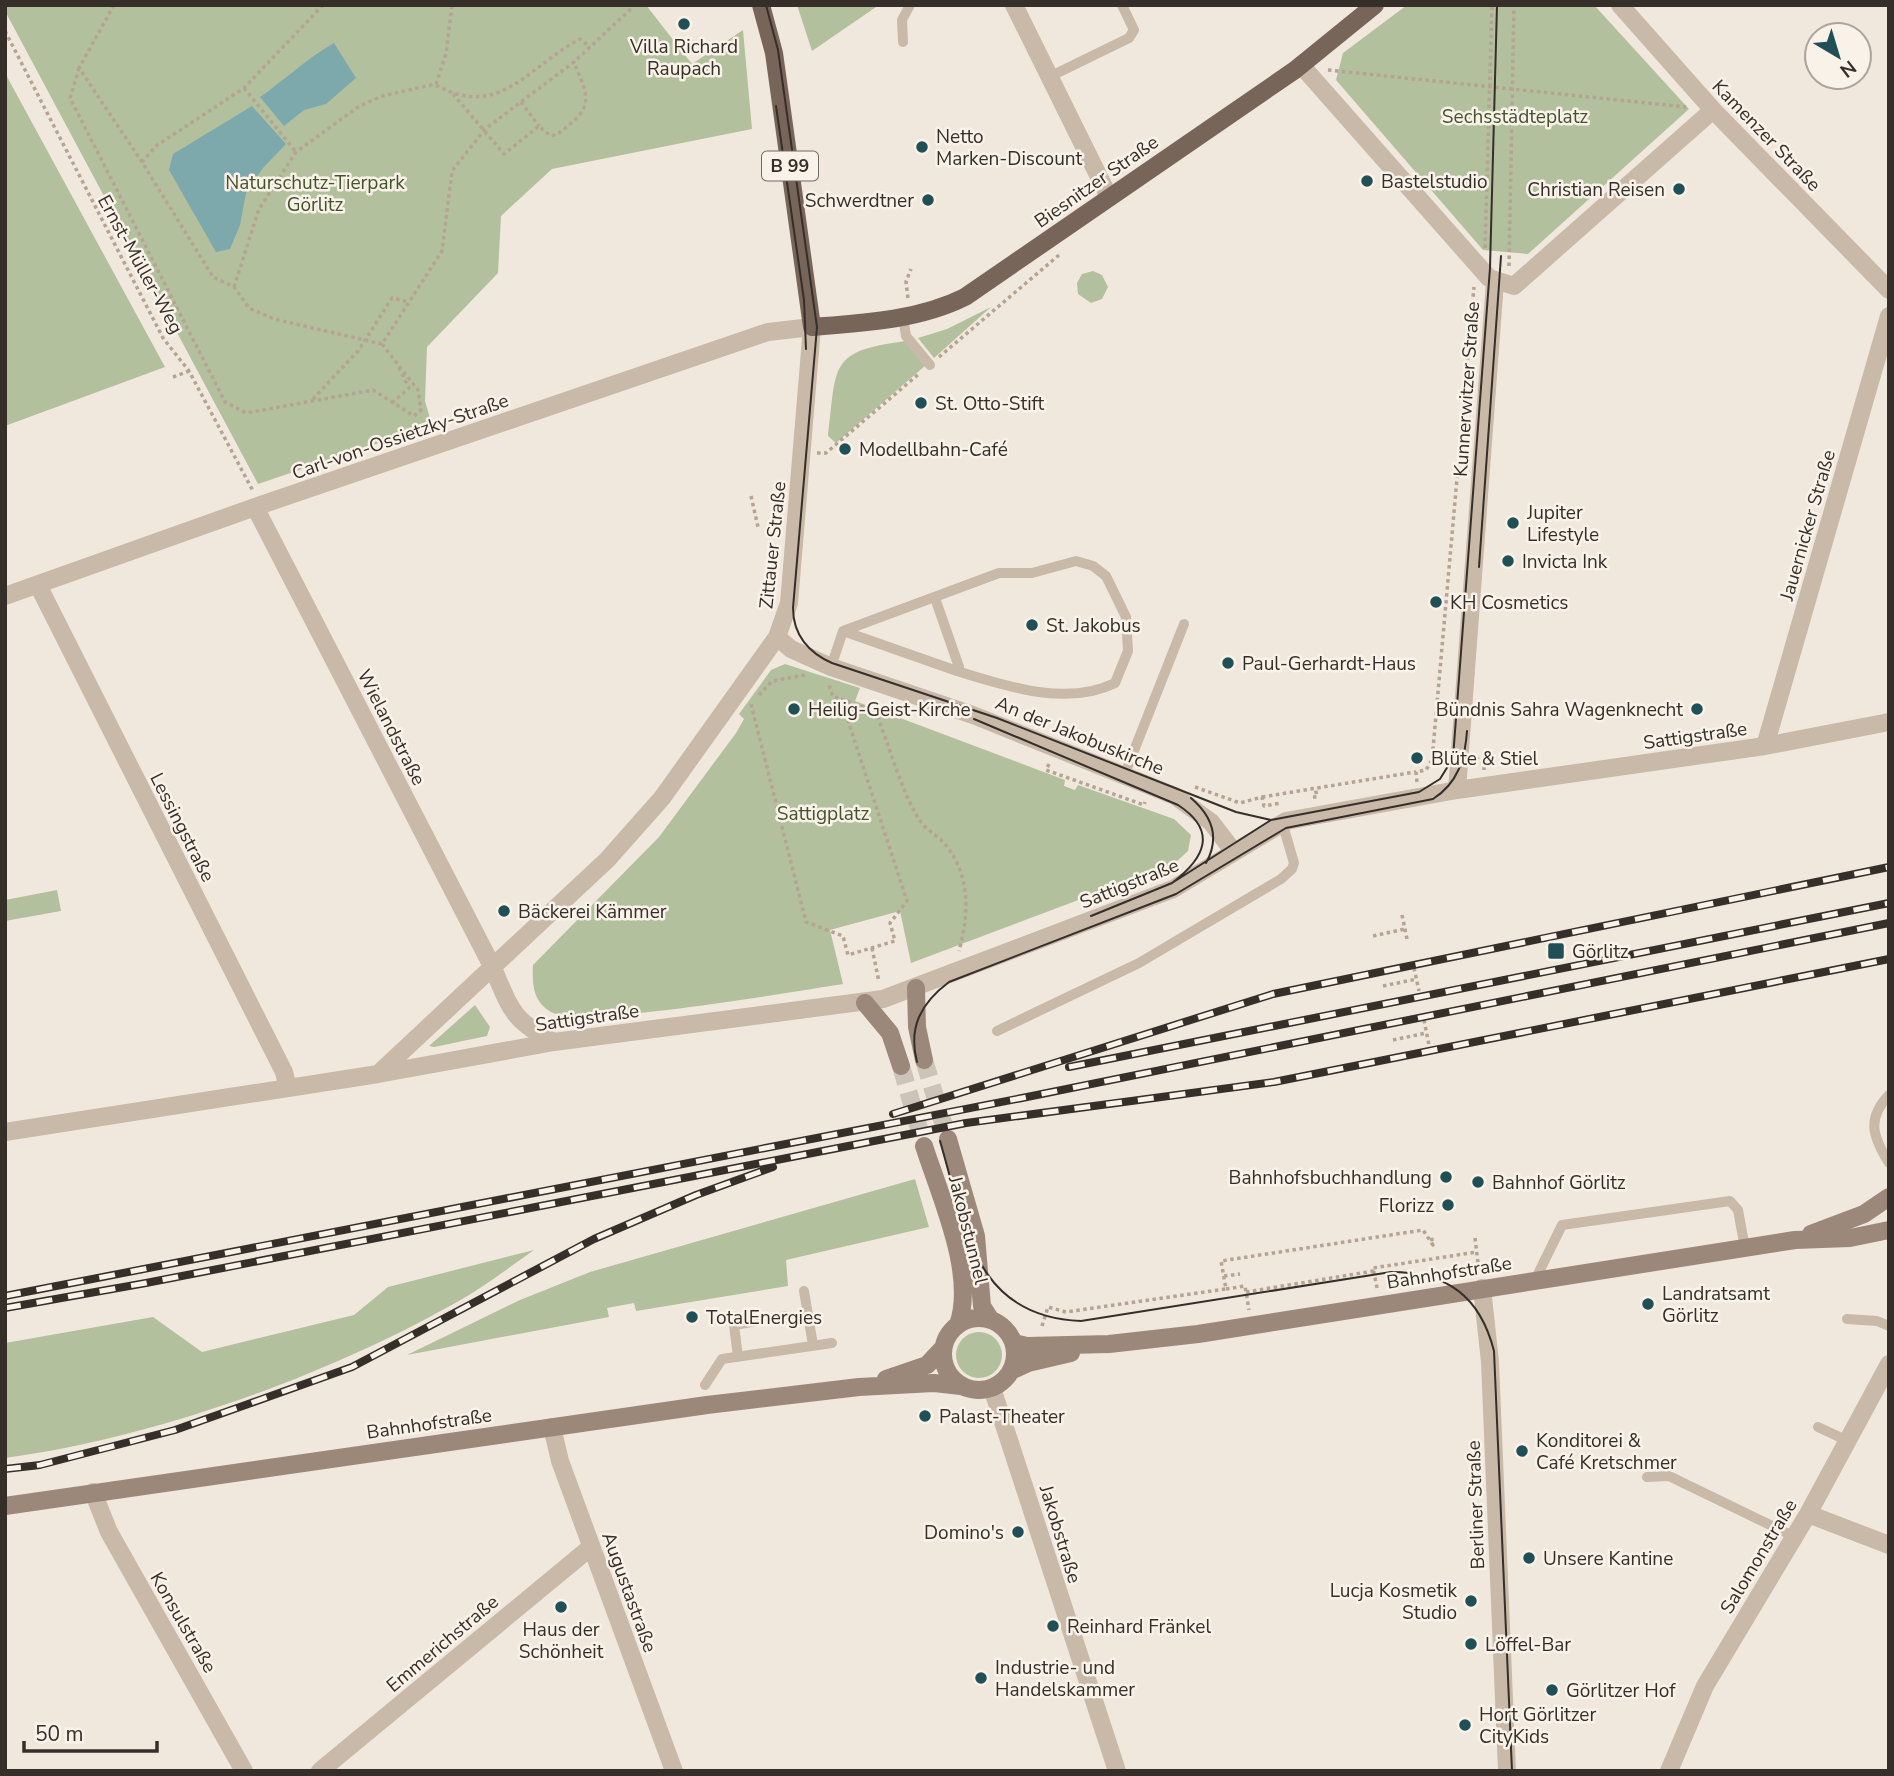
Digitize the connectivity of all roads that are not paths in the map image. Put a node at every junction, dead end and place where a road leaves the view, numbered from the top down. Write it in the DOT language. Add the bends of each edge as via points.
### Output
graph roads {
  1 [pos="761,5"];
  2 [pos="910,5"];
  3 [pos="1014,5"];
  4 [pos="1122,5"];
  5 [pos="1375,5"];
  6 [pos="1620,5"];
  7 [pos="903,43"];
  8 [pos="1301,65"];
  9 [pos="1049,78"];
  10 [pos="1713,110"];
  11 [pos="1110,197"];
  12 [pos="1490,277"];
  13 [pos="1889,290"];
  14 [pos="900,309"];
  15 [pos="1889,316"];
  16 [pos="812,327"];
  17 [pos="930,365"];
  18 [pos="255,507"];
  19 [pos="38,585"];
  20 [pos="5,596"];
  21 [pos="934,598"];
  22 [pos="1184,624"];
  23 [pos="844,631"];
  24 [pos="777,637"];
  25 [pos="831,667"];
  26 [pos="957,671"];
  27 [pos="1889,722"];
  28 [pos="1765,746"];
  29 [pos="1124,776"];
  30 [pos="1457,790"];
  31 [pos="1282,822"];
  32 [pos="1234,852"];
  33 [pos="492,966"];
  34 [pos="916,988"];
  35 [pos="865,1003"];
  36 [pos="997,1031"];
  37 [pos="554,1042"];
  38 [pos="924,1060"];
  39 [pos="901,1066"];
  40 [pos="379,1074"];
  41 [pos="288,1088"];
  42 [pos="1889,1095"];
  43 [pos="5,1132"];
  44 [pos="948,1139"];
  45 [pos="925,1146"];
  46 [pos="1889,1163"];
  47 [pos="1889,1197"];
  48 [pos="1889,1230"];
  49 [pos="1795,1240"];
  50 [pos="1745,1248"];
  51 [pos="1535,1280"];
  52 [pos="804,1291"];
  53 [pos="1483,1297"];
  54 [pos="786,1316"];
  55 [pos="1847,1319"];
  56 [pos="991,1320"];
  57 [pos="958,1325"];
  58 [pos="1889,1326"];
  59 [pos="832,1343"];
  60 [pos="1014,1343"];
  61 [pos="1109,1344"];
  62 [pos="813,1345"];
  63 [pos="943,1348"];
  64 [pos="738,1357"];
  65 [pos="1889,1364"];
  66 [pos="1011,1371"];
  67 [pos="705,1385"];
  68 [pos="961,1386"];
  69 [pos="859,1387"];
  70 [pos="992,1388"];
  71 [pos="552,1427"];
  72 [pos="1818,1427"];
  73 [pos="1847,1441"];
  74 [pos="1647,1477"];
  75 [pos="93,1492"];
  76 [pos="5,1506"];
  77 [pos="1808,1514"];
  78 [pos="1795,1536"];
  79 [pos="1889,1545"];
  80 [pos="591,1547"];
  81 [pos="244,1771"];
  82 [pos="320,1771"];
  83 [pos="674,1771"];
  84 [pos="1116,1771"];
  85 [pos="1507,1771"];
  86 [pos="1669,1771"];
  1 -- 16 [label="main road, Zittauer Straße / B 99" via="774,53"];
  2 -- 7 [label="lane" via="902,19"];
  3 -- 9 [label="street"];
  4 -- 9 [label="lane" via="1134,30 1129,38"];
  5 -- 8 [label="main road, Biesnitzer Straße"];
  6 -- 10 [label="street, Kamenzer Straße"];
  8 -- 11 [label="main road, Biesnitzer Straße"];
  8 -- 12 [label="street"];
  9 -- 11 [label="street"];
  10 -- 12 [label="street" via="1514,286"];
  10 -- 13 [label="street, Kamenzer Straße"];
  11 -- 14 [label="main road, Biesnitzer Straße" via="965,297 930,312"];
  12 -- 30 [label="street, Kunnerwitzer Straße"];
  14 -- 16 [label="main road, Biesnitzer Straße"];
  14 -- 17 [label="lane" via="906,335"];
  15 -- 28 [label="street, Jauernicker Straße"];
  16 -- 18 [label="street, Carl-von-Ossietzky-Straße" via="768,332"];
  16 -- 24 [label="street, Zittauer Straße" via="790,596"];
  18 -- 19 [label="street, Carl-von-Ossietzky-Straße"];
  18 -- 33 [label="street, Wielandstraße"];
  19 -- 20 [label="street, Carl-von-Ossietzky-Straße"];
  19 -- 41 [label="street, Lessingstraße" via="284,1072"];
  21 -- 23 [label="lane"];
  21 -- 26 [label="lane"];
  21 -- 26 [label="lane" via="999,573 1032,573 1076,561 1106,576 1126,617 1128,651 1122,670 1115,683 1098,692 1082,695 1008,687"];
  22 -- 29 [label="lane"];
  23 -- 25 [label="lane"];
  23 -- 26 [label="lane"];
  24 -- 25 [label="street, An der Jakobuskirche" via="791,649"];
  24 -- 33 [label="street, Zittauer Straße" via="745,699 662,798 607,860"];
  25 -- 29 [label="street, An der Jakobuskirche" via="974,715"];
  27 -- 28 [label="street, Sattigstraße"];
  28 -- 30 [label="street, Sattigstraße"];
  29 -- 32 [label="street, An der Jakobuskirche" via="1185,801 1211,822"];
  30 -- 31 [label="street, Sattigstraße"];
  31 -- 32 [label="street, Sattigstraße"];
  31 -- 36 [label="lane" via="1294,866 1281,879 1139,963"];
  32 -- 34 [label="street, Sattigstraße" via="1173,889"];
  33 -- 37 [label="street" via="513,1014"];
  33 -- 40 [label="street"];
  34 -- 35 [label="street, Sattigstraße"];
  34 -- 38 [label="main road"];
  35 -- 37 [label="street, Sattigstraße"];
  35 -- 39 [label="main road" via="890,1033"];
  37 -- 40 [label="street, Sattigstraße"];
  40 -- 41 [label="street, Sattigstraße"];
  41 -- 43 [label="street, Sattigstraße"];
  42 -- 46 [label="lane" via="1872,1125"];
  44 -- 56 [label="main road, Jakobstunnel" via="976,1236 982,1307"];
  45 -- 57 [label="main road, Jakobstunnel" via="962,1278 964,1304"];
  47 -- 49 [label="main road, Bahnhofstraße" via="1852,1219"];
  48 -- 49 [label="main road, Bahnhofstraße" via="1850,1238"];
  49 -- 50 [label="main road, Bahnhofstraße"];
  50 -- 51 [label="main road, Bahnhofstraße"];
  50 -- 51 [label="lane" via="1738,1210 1730,1201 1557,1226"];
  51 -- 53 [label="main road, Bahnhofstraße"];
  52 -- 62 [label="lane"];
  53 -- 61 [label="main road, Bahnhofstraße"];
  53 -- 85 [label="street, Berliner Straße" via="1490,1362"];
  54 -- 64 [label="lane" via="734,1325"];
  55 -- 58 [label="lane"];
  56 -- 57 [label="main road" via="971,1319"];
  56 -- 60 [label="main road" via="1005,1328"];
  57 -- 63 [label="main road, Bahnhofstraße"];
  59 -- 62 [label="lane"];
  60 -- 61 [label="main road, Bahnhofstraße"];
  60 -- 66 [label="main road"];
  61 -- 66 [label="main road, Bahnhofstraße"];
  62 -- 64 [label="lane"];
  63 -- 68 [label="main road" via="946,1370"];
  63 -- 69 [label="main road, Bahnhofstraße" via="918,1369"];
  64 -- 67 [label="lane" via="722,1359"];
  65 -- 73 [label="street, Salomonstraße"];
  66 -- 70 [label="main road, Bahnhofstraße"];
  68 -- 69 [label="main road, Bahnhofstraße"];
  68 -- 70 [label="main road, Bahnhofstraße" via="980,1391"];
  69 -- 71 [label="main road, Bahnhofstraße"];
  70 -- 84 [label="street, Jakobstraße"];
  71 -- 75 [label="main road, Bahnhofstraße"];
  71 -- 80 [label="street, Augustastraße"];
  72 -- 73 [label="lane"];
  73 -- 77 [label="street, Salomonstraße"];
  74 -- 78 [label="lane" via="1670,1476"];
  75 -- 76 [label="main road, Bahnhofstraße"];
  75 -- 81 [label="street, Konsulstraße" via="97,1510"];
  77 -- 78 [label="street, Salomonstraße"];
  77 -- 79 [label="street"];
  78 -- 86 [label="street, Salomonstraße" via="1705,1686"];
  80 -- 82 [label="street, Emmerichstraße"];
  80 -- 83 [label="street, Augustastraße"];
}
